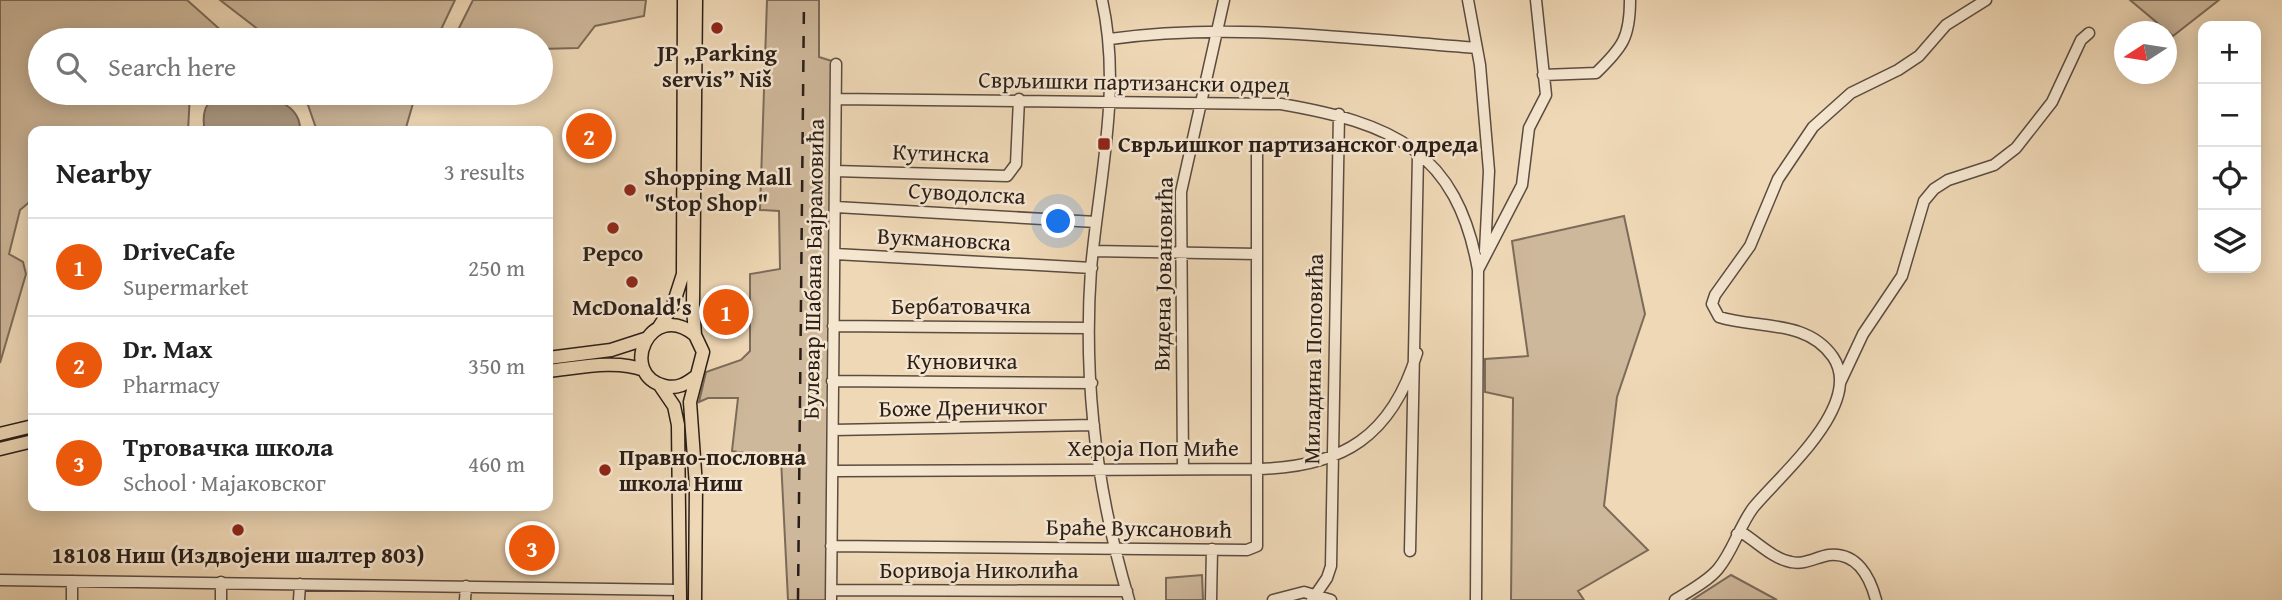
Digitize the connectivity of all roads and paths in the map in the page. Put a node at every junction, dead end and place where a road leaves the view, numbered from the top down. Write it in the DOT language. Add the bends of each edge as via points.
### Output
graph roads {
  1 [pos="684,0"];
  2 [pos="696,0"];
  3 [pos="1102,0"];
  4 [pos="1224,0"];
  5 [pos="1468,0"];
  6 [pos="1536,0"];
  7 [pos="1630,0"];
  8 [pos="1986,0"];
  9 [pos="1215,31"];
  10 [pos="2089,33"];
  11 [pos="1111,38"];
  12 [pos="1477,48"];
  13 [pos="835,64"];
  14 [pos="1543,75"];
  15 [pos="836,99"];
  16 [pos="1019,99"];
  17 [pos="1111,102"];
  18 [pos="1200,103"];
  19 [pos="1339,114"];
  20 [pos="1257,147"];
  21 [pos="1418,155"];
  22 [pos="835,171"];
  23 [pos="836,207"];
  24 [pos="1096,222"];
  25 [pos="1093,251"];
  26 [pos="1180,253"];
  27 [pos="835,254"];
  28 [pos="1257,254"];
  29 [pos="1486,254"];
  30 [pos="1091,268"];
  31 [pos="1478,270"];
  32 [pos="833,326"];
  33 [pos="659,327"];
  34 [pos="1088,328"];
  35 [pos="695,335"];
  36 [pos="645,339"];
  37 [pos="1417,353"];
  38 [pos="553,357"];
  39 [pos="644,370"];
  40 [pos="553,371"];
  41 [pos="695,377"];
  42 [pos="832,381"];
  43 [pos="1092,383"];
  44 [pos="1840,383"];
  45 [pos="659,384"];
  46 [pos="1094,425"];
  47 [pos="28,427"];
  48 [pos="833,430"];
  49 [pos="0,433"];
  50 [pos="28,442"];
  51 [pos="0,449"];
  52 [pos="1332,456"];
  53 [pos="1183,468"];
  54 [pos="1097,469"];
  55 [pos="1258,469"];
  56 [pos="832,471"];
  57 [pos="1737,534"];
  58 [pos="831,546"];
  59 [pos="1113,548"];
  60 [pos="1212,549"];
  61 [pos="1410,551"];
  62 [pos="0,580"];
  63 [pos="72,581"];
  64 [pos="221,582"];
  65 [pos="300,584"];
  66 [pos="466,586"];
  67 [pos="531,587"];
  68 [pos="680,595"];
  69 [pos="831,595"];
  70 [pos="925,595"];
  71 [pos="997,595"];
  72 [pos="1076,596"];
  73 [pos="1128,596"];
  74 [pos="1314,597"];
  75 [pos="72,600"];
  76 [pos="221,600"];
  77 [pos="299,600"];
  78 [pos="465,600"];
  79 [pos="530,600"];
  80 [pos="695,600"];
  81 [pos="1211,600"];
  82 [pos="1273,600"];
  83 [pos="1331,600"];
  84 [pos="1476,600"];
  85 [pos="1675,600"];
  86 [pos="1876,600"];
  1 -- 33 [label="main road" via="683,274"];
  2 -- 35 [label="main road"];
  3 -- 11 [label="street"];
  4 -- 9 [label="street, Видена Јовановића"];
  5 -- 12 [label="street"];
  6 -- 14 [label="street"];
  7 -- 14 [label="street" via="1630,27 1619,50 1596,73"];
  8 -- 44 [label="street" via="1946,25 1919,56 1851,93 1813,127 1778,179 1750,246 1715,295 1712,304 1719,317 1796,330 1819,344 1833,357"];
  9 -- 11 [label="street"];
  9 -- 12 [label="street"];
  9 -- 18 [label="street, Видена Јовановића"];
  10 -- 44 [label="street" via="2081,40 2052,102 2016,148 1994,165 1948,180 1924,201 1902,276 1863,334"];
  11 -- 17 [label="street"];
  12 -- 29 [label="street" via="1489,171"];
  13 -- 15 [label="street, Булевар Шабана Бајрамовића"];
  14 -- 29 [label="street" via="1546,95 1529,128 1522,185"];
  15 -- 16 [label="street, Сврљишки партизански одред"];
  15 -- 22 [label="street, Булевар Шабана Бајрамовића"];
  16 -- 17 [label="street, Сврљишки партизански одред"];
  16 -- 22 [label="street, Кутинска" via="1016,164 1007,176"];
  17 -- 18 [label="street, Сврљишки партизански одред"];
  17 -- 24 [label="street"];
  18 -- 19 [label="street, Сврљишки партизански одред" via="1281,104"];
  18 -- 26 [label="street, Видена Јовановића" via="1181,192"];
  19 -- 21 [label="street, Сврљишки партизански одред" via="1381,129"];
  19 -- 52 [label="street, Миладина Поповића"];
  20 -- 28 [label="street, Браће Вуксановић"];
  21 -- 31 [label="street, Сврљишки партизански одред" via="1447,182 1461,206"];
  21 -- 37 [label="street, Хероја Поп Миће"];
  22 -- 23 [label="street, Булевар Шабана Бајрамовића"];
  23 -- 24 [label="street, Суводолска"];
  23 -- 27 [label="street, Булевар Шабана Бајрамовића"];
  24 -- 25 [label="street"];
  25 -- 26 [label="street"];
  25 -- 30 [label="street"];
  26 -- 28 [label="street"];
  26 -- 53 [label="street, Видена Јовановића"];
  27 -- 30 [label="street, Вукмановска"];
  27 -- 32 [label="street, Булевар Шабана Бајрамовића"];
  28 -- 55 [label="street, Браће Вуксановић"];
  29 -- 31 [label="street"];
  30 -- 34 [label="street"];
  31 -- 84 [label="street, Сврљишки партизански одред"];
  32 -- 34 [label="street, Бербатовачка"];
  32 -- 42 [label="street, Булевар Шабана Бајрамовића"];
  33 -- 35 [label="main road" via="678,325"];
  33 -- 36 [label="main road"];
  34 -- 43 [label="street"];
  35 -- 41 [label="main road" via="703,361"];
  36 -- 38 [label="main road" via="611,350"];
  36 -- 39 [label="main road" via="641,349"];
  37 -- 52 [label="street, Хероја Поп Миће" via="1395,406 1363,439"];
  37 -- 61 [label="street, Хероја Поп Миће"];
  39 -- 40 [label="main road" via="612,365"];
  39 -- 45 [label="main road"];
  41 -- 45 [label="main road" via="678,386"];
  41 -- 80 [label="main road" via="690,402 696,486"];
  42 -- 43 [label="street, Куновичка"];
  42 -- 48 [label="street, Булевар Шабана Бајрамовића"];
  43 -- 46 [label="street"];
  44 -- 57 [label="street" via="1834,407 1812,442 1752,510"];
  45 -- 68 [label="main road" via="674,406 678,425"];
  46 -- 48 [label="street, Боже Дреничког"];
  46 -- 54 [label="street"];
  47 -- 49 [label="main road"];
  48 -- 56 [label="street, Булевар Шабана Бајрамовића"];
  50 -- 51 [label="main road"];
  52 -- 55 [label="street, Хероја Поп Миће" via="1288,468"];
  52 -- 74 [label="street, Миладина Поповића" via="1330,569"];
  53 -- 54 [label="street, Хероја Поп Миће"];
  53 -- 55 [label="street, Хероја Поп Миће"];
  54 -- 56 [label="street, Хероја Поп Миће"];
  54 -- 59 [label="street"];
  55 -- 60 [label="street, Браће Вуксановић" via="1257,546"];
  56 -- 58 [label="street, Булевар Шабана Бајрамовића"];
  57 -- 85 [label="street" via="1719,568"];
  57 -- 86 [label="street" via="1795,563 1830,555 1849,558 1862,568"];
  58 -- 59 [label="street, Браће Вуксановић"];
  58 -- 69 [label="street, Булевар Шабана Бајрамовића"];
  59 -- 60 [label="street, Браће Вуксановић"];
  59 -- 73 [label="street"];
  60 -- 81 [label="street"];
  62 -- 63 [label="street"];
  63 -- 64 [label="street"];
  63 -- 75 [label="street"];
  64 -- 65 [label="street"];
  64 -- 76 [label="street"];
  65 -- 66 [label="street"];
  65 -- 77 [label="street"];
  66 -- 67 [label="street"];
  66 -- 78 [label="street"];
  67 -- 68 [label="street"];
  67 -- 79 [label="street"];
  69 -- 70 [label="street, Боривоја Николића"];
  70 -- 71 [label="street, Боривоја Николића"];
  71 -- 72 [label="street, Боривоја Николића"];
  72 -- 73 [label="street, Боривоја Николића"];
  74 -- 82 [label="street" via="1300,592"];
  74 -- 83 [label="street"];
}
